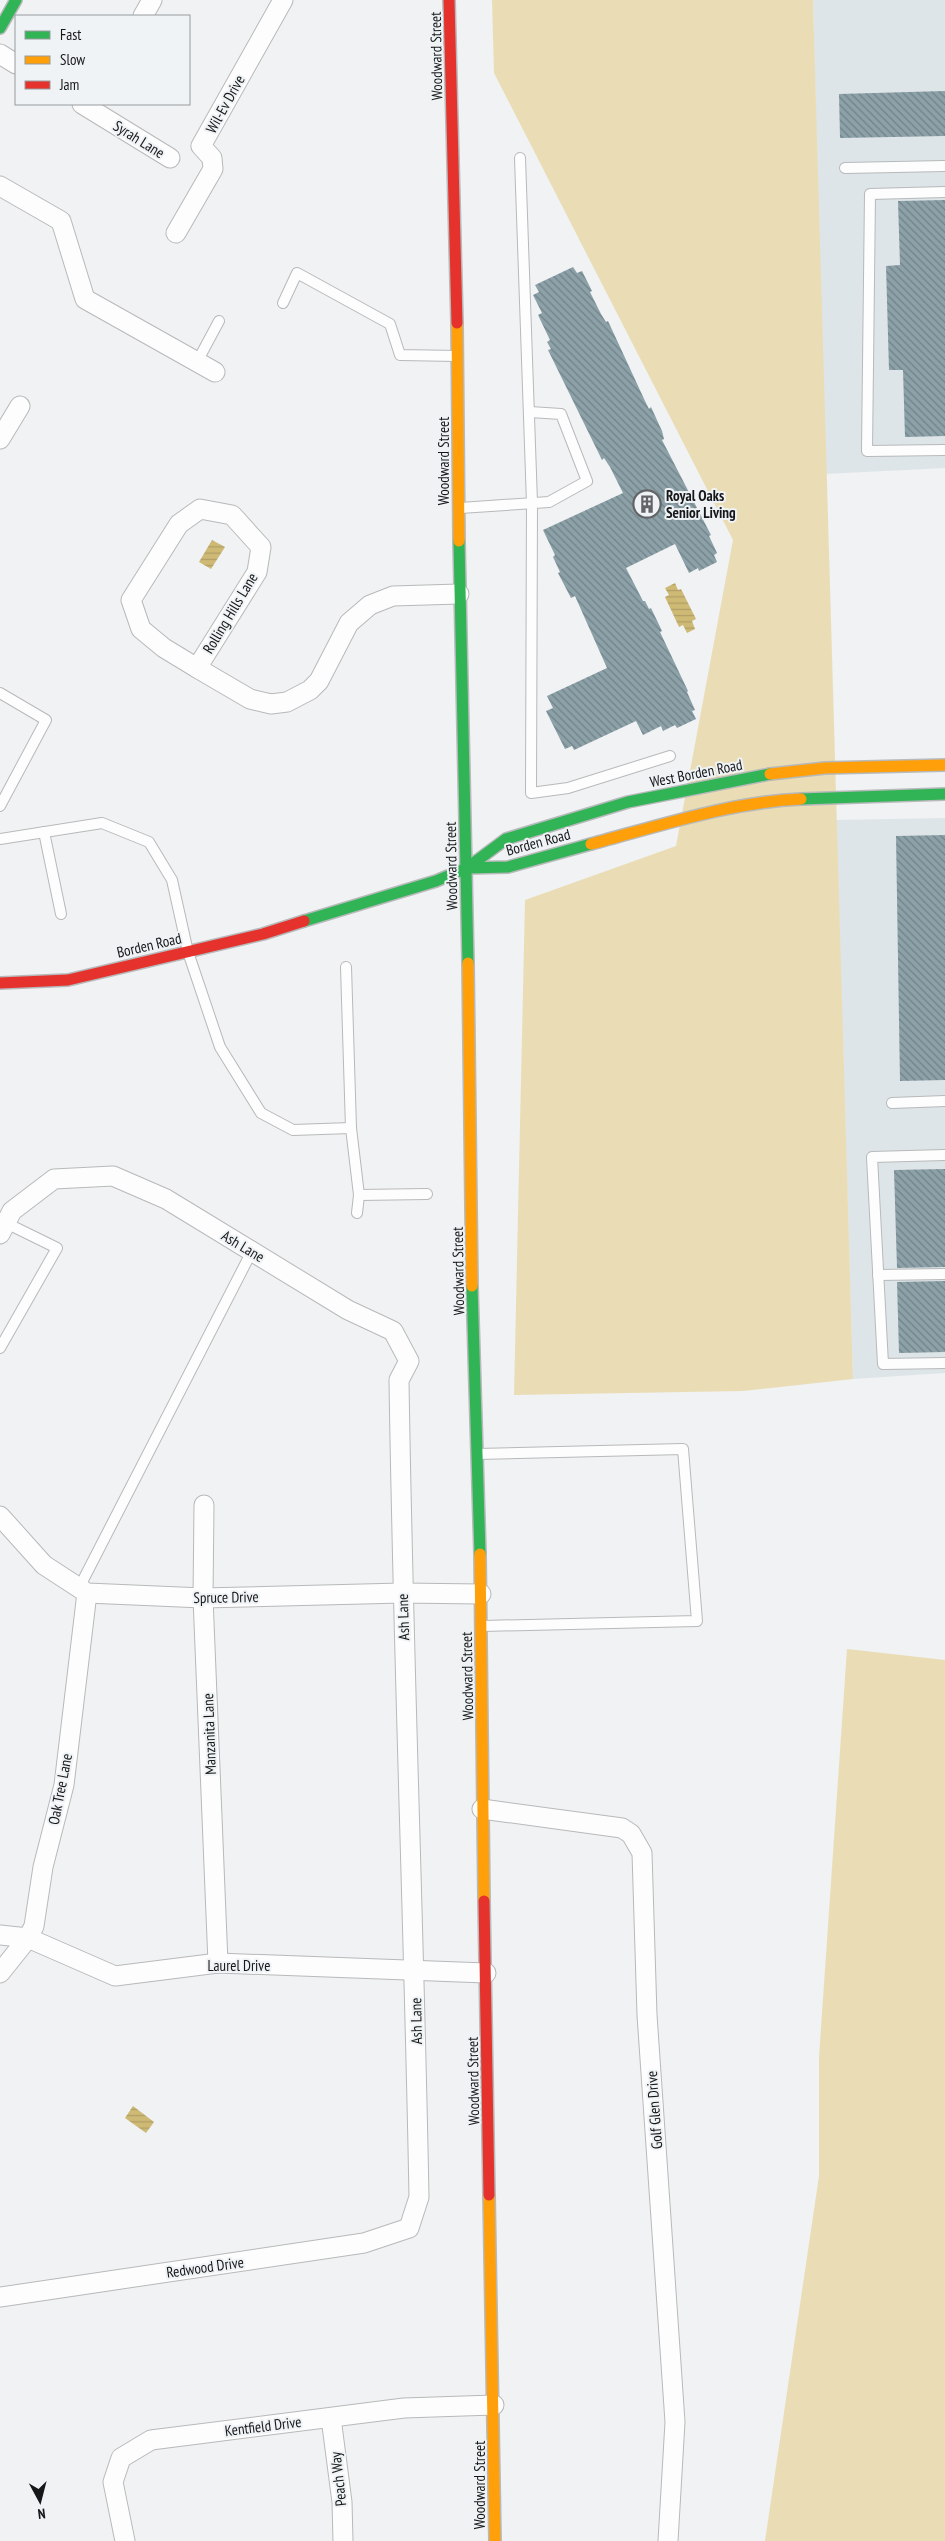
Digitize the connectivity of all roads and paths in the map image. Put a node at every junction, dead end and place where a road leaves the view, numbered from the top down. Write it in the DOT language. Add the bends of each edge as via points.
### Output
graph roads {
  1 [pos="16,0"];
  2 [pos="152,0"];
  3 [pos="283,0"];
  4 [pos="449,0"];
  5 [pos="144,15"];
  6 [pos="0,28"];
  7 [pos="0,54"];
  8 [pos="15,63"];
  9 [pos="87,105"];
  10 [pos="170,158"];
  11 [pos="520,158"];
  12 [pos="945,166"];
  13 [pos="845,168"];
  14 [pos="0,186"];
  15 [pos="945,192"];
  16 [pos="176,233"];
  17 [pos="284,303"];
  18 [pos="220,321"];
  19 [pos="458,356"];
  20 [pos="197,362"];
  21 [pos="215,372"];
  22 [pos="20,406"];
  23 [pos="530,412"];
  24 [pos="0,439"];
  25 [pos="945,450"];
  26 [pos="532,503"];
  27 [pos="459,508"];
  28 [pos="459,594"];
  29 [pos="197,668"];
  30 [pos="0,694"];
  31 [pos="670,756"];
  32 [pos="945,765"];
  33 [pos="945,794"];
  34 [pos="0,806"];
  35 [pos="44,832"];
  36 [pos="0,839"];
  37 [pos="467,868"];
  38 [pos="61,914"];
  39 [pos="188,952"];
  40 [pos="346,967"];
  41 [pos="0,982"];
  42 [pos="945,1101"];
  43 [pos="892,1103"];
  44 [pos="351,1128"];
  45 [pos="945,1155"];
  46 [pos="427,1194"];
  47 [pos="359,1195"];
  48 [pos="357,1213"];
  49 [pos="3,1228"];
  50 [pos="252,1251"];
  51 [pos="945,1274"];
  52 [pos="878,1275"];
  53 [pos="0,1348"];
  54 [pos="945,1363"];
  55 [pos="477,1454"];
  56 [pos="204,1505"];
  57 [pos="0,1516"];
  58 [pos="83,1591"];
  59 [pos="402,1593"];
  60 [pos="481,1594"];
  61 [pos="203,1598"];
  62 [pos="482,1626"];
  63 [pos="482,1809"];
  64 [pos="0,1935"];
  65 [pos="28,1938"];
  66 [pos="218,1962"];
  67 [pos="415,1970"];
  68 [pos="0,1972"];
  69 [pos="486,1973"];
  70 [pos="409,2228"];
  71 [pos="0,2297"];
  72 [pos="494,2405"];
  73 [pos="331,2418"];
  74 [pos="125,2541"];
  75 [pos="344,2541"];
  76 [pos="495,2541"];
  77 [pos="668,2541"];
  1 -- 6 [label="main road"];
  2 -- 5 [label="street"];
  3 -- 16 [label="street, Wil-Ev Drive" via="201,146 212,158 213,169"];
  4 -- 19 [label="main road, Woodward Street"];
  7 -- 8 [label="street"];
  9 -- 10 [label="street, Syrah Lane"];
  11 -- 23 [label="lane"];
  12 -- 13 [label="lane"];
  14 -- 20 [label="street" via="61,221 85,299"];
  15 -- 25 [label="lane" via="870,194 867,451"];
  17 -- 19 [label="lane" via="297,273 390,324 400,355"];
  18 -- 20 [label="lane"];
  19 -- 27 [label="main road, Woodward Street"];
  20 -- 21 [label="street"];
  22 -- 24 [label="street"];
  23 -- 26 [label="lane"];
  23 -- 26 [label="lane" via="561,414 588,481 549,502"];
  26 -- 27 [label="lane"];
  26 -- 31 [label="lane" via="531,793 568,788"];
  27 -- 28 [label="main road, Woodward Street"];
  28 -- 29 [label="street, Rolling Hills Lane" via="393,596 370,605 349,623 319,681 310,690 287,702 271,704 250,699"];
  28 -- 37 [label="main road, Woodward Street"];
  29 -- 29 [label="street, Rolling Hills Lane" via="141,629 131,600 179,524 200,510 232,515 261,546 257,572"];
  30 -- 34 [label="lane" via="46,720"];
  32 -- 37 [label="main road, West Borden Road" via="825,768 772,774 628,802 506,839"];
  33 -- 37 [label="main road, Borden Road" via="781,800 691,817 508,867"];
  35 -- 36 [label="lane"];
  35 -- 38 [label="lane"];
  35 -- 39 [label="lane" via="102,823 148,842 172,880"];
  37 -- 39 [label="main road, Borden Road" via="436,881 272,931"];
  37 -- 55 [label="main road, Woodward Street"];
  39 -- 41 [label="main road, Borden Road" via="68,980"];
  39 -- 44 [label="lane" via="220,1047 261,1113 293,1130"];
  40 -- 44 [label="lane"];
  42 -- 43 [label="lane"];
  44 -- 47 [label="lane"];
  45 -- 52 [label="lane" via="872,1157"];
  46 -- 47 [label="lane"];
  47 -- 48 [label="lane"];
  49 -- 50 [label="street, Ash Lane" via="12,1211 54,1179 113,1176 166,1199"];
  49 -- 53 [label="lane" via="57,1248"];
  50 -- 58 [label="lane"];
  50 -- 59 [label="street, Ash Lane" via="348,1310 393,1331 409,1361 399,1380"];
  51 -- 52 [label="lane"];
  52 -- 54 [label="lane" via="883,1364"];
  55 -- 60 [label="main road, Woodward Street"];
  55 -- 62 [label="lane" via="683,1449 697,1621"];
  56 -- 61 [label="street, Manzanita Lane"];
  57 -- 58 [label="street" via="44,1565"];
  58 -- 61 [label="street, Spruce Drive"];
  58 -- 65 [label="street, Oak Tree Lane" via="64,1785 43,1867 34,1926"];
  59 -- 60 [label="street, Spruce Drive"];
  59 -- 61 [label="street, Spruce Drive"];
  59 -- 67 [label="street, Ash Lane"];
  60 -- 62 [label="main road, Woodward Street"];
  61 -- 66 [label="street, Manzanita Lane"];
  62 -- 63 [label="main road, Woodward Street"];
  63 -- 69 [label="main road, Woodward Street"];
  63 -- 77 [label="street, Golf Glen Drive" via="622,1828 631,1834 642,1854 647,2015 675,2422"];
  64 -- 65 [label="street, Laurel Drive"];
  65 -- 66 [label="street, Laurel Drive" via="115,1976"];
  65 -- 68 [label="street, Oak Tree Lane"];
  66 -- 67 [label="street, Laurel Drive"];
  67 -- 69 [label="street, Laurel Drive"];
  67 -- 70 [label="street, Ash Lane" via="419,2197"];
  69 -- 72 [label="main road, Woodward Street"];
  70 -- 71 [label="street, Redwood Drive" via="364,2243"];
  72 -- 73 [label="street, Kentfield Drive" via="404,2408"];
  72 -- 76 [label="main road, Woodward Street"];
  73 -- 74 [label="street, Kentfield Drive" via="151,2440 121,2458 113,2482"];
  73 -- 75 [label="street, Peach Way"];
}
